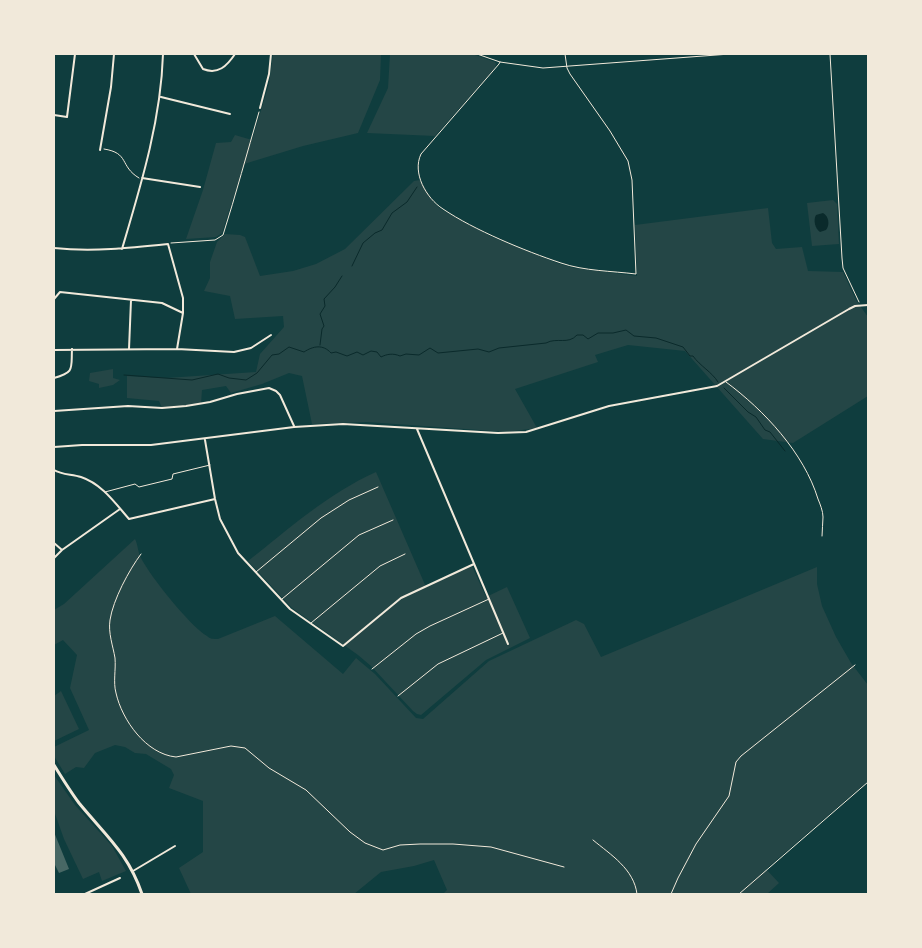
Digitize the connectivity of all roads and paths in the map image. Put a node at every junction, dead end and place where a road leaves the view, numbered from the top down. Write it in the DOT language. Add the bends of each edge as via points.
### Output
graph roads {
  1 [pos="74,54"];
  2 [pos="114,54"];
  3 [pos="163,54"];
  4 [pos="194,54"];
  5 [pos="235,54"];
  6 [pos="271,54"];
  7 [pos="476,54"];
  8 [pos="565,54"];
  9 [pos="730,54"];
  10 [pos="830,54"];
  11 [pos="500,62"];
  12 [pos="567,68"];
  13 [pos="161,97"];
  14 [pos="260,108"];
  15 [pos="230,114"];
  16 [pos="54,115"];
  17 [pos="100,150"];
  18 [pos="142,178"];
  19 [pos="200,187"];
  20 [pos="168,244"];
  21 [pos="54,248"];
  22 [pos="122,249"];
  23 [pos="54,299"];
  24 [pos="131,300"];
  25 [pos="860,305"];
  26 [pos="868,305"];
  27 [pos="183,312"];
  28 [pos="270,335"];
  29 [pos="72,349"];
  30 [pos="129,349"];
  31 [pos="177,349"];
  32 [pos="54,350"];
  33 [pos="54,378"];
  34 [pos="726,382"];
  35 [pos="54,411"];
  36 [pos="294,427"];
  37 [pos="417,429"];
  38 [pos="205,439"];
  39 [pos="54,447"];
  40 [pos="210,465"];
  41 [pos="54,470"];
  42 [pos="378,487"];
  43 [pos="105,492"];
  44 [pos="215,499"];
  45 [pos="120,509"];
  46 [pos="393,520"];
  47 [pos="822,536"];
  48 [pos="54,543"];
  49 [pos="62,550"];
  50 [pos="142,554"];
  51 [pos="405,554"];
  52 [pos="54,558"];
  53 [pos="474,564"];
  54 [pos="256,573"];
  55 [pos="489,599"];
  56 [pos="282,600"];
  57 [pos="311,624"];
  58 [pos="503,633"];
  59 [pos="508,644"];
  60 [pos="854,665"];
  61 [pos="372,669"];
  62 [pos="398,696"];
  63 [pos="54,765"];
  64 [pos="868,782"];
  65 [pos="593,840"];
  66 [pos="175,846"];
  67 [pos="564,867"];
  68 [pos="133,871"];
  69 [pos="120,878"];
  70 [pos="85,894"];
  71 [pos="142,894"];
  72 [pos="637,894"];
  73 [pos="671,894"];
  74 [pos="739,894"];
  1 -- 16 [label="street" via="67,117"];
  2 -- 17 [label="street"];
  3 -- 13 [label="street"];
  4 -- 5 [label="street" via="203,69 217,72"];
  6 -- 14 [label="street"];
  7 -- 11 [label="path"];
  8 -- 12 [label="path"];
  9 -- 12 [label="path"];
  10 -- 25 [label="path" via="843,268"];
  11 -- 12 [label="path"];
  11 -- 12 [label="path" via="421,154 418,171 421,182 443,209 507,241 562,263 636,274 632,180 628,162"];
  13 -- 15 [label="street"];
  13 -- 18 [label="street"];
  14 -- 20 [label="path" via="242,177 222,234 215,240"];
  17 -- 18 [label="path" via="120,154 132,174"];
  18 -- 19 [label="street"];
  18 -- 22 [label="street"];
  20 -- 22 [label="street"];
  20 -- 27 [label="street" via="183,298"];
  21 -- 22 [label="street"];
  23 -- 24 [label="street" via="60,292"];
  24 -- 27 [label="street" via="162,303"];
  24 -- 30 [label="street"];
  25 -- 26 [label="street"];
  25 -- 34 [label="street"];
  27 -- 31 [label="street"];
  28 -- 31 [label="street" via="251,348 234,352"];
  29 -- 30 [label="street"];
  29 -- 32 [label="street"];
  29 -- 33 [label="street" via="71,368 67,374"];
  30 -- 31 [label="street"];
  34 -- 37 [label="street" via="609,406 526,432"];
  34 -- 47 [label="lane" via="783,436 796,454 816,493 823,516"];
  35 -- 36 [label="street" via="186,406 269,388 280,395"];
  36 -- 37 [label="street" via="360,424"];
  36 -- 38 [label="street"];
  37 -- 53 [label="street"];
  38 -- 39 [label="street" via="152,445"];
  38 -- 40 [label="street"];
  40 -- 43 [label="lane" via="173,474 172,479"];
  40 -- 44 [label="street"];
  41 -- 43 [label="street" via="89,480"];
  42 -- 54 [label="lane" via="321,518"];
  43 -- 45 [label="street"];
  44 -- 45 [label="street" via="129,519"];
  44 -- 54 [label="street" via="231,542"];
  45 -- 49 [label="street"];
  46 -- 56 [label="lane" via="358,535"];
  48 -- 49 [label="street"];
  49 -- 52 [label="street"];
  50 -- 67 [label="path" via="133,564 112,611 110,634 118,700 129,724 156,751 176,757 231,746 245,748 269,768 306,790 350,832 383,850 420,844 491,847"];
  51 -- 57 [label="lane" via="380,566"];
  53 -- 55 [label="street"];
  53 -- 57 [label="street" via="401,598 343,646"];
  54 -- 56 [label="street"];
  55 -- 58 [label="street"];
  55 -- 61 [label="lane" via="416,634"];
  56 -- 57 [label="street"];
  58 -- 59 [label="street"];
  58 -- 62 [label="lane" via="438,664"];
  60 -- 73 [label="path" via="736,762 729,796 696,844"];
  63 -- 68 [label="main road"];
  64 -- 74 [label="path"];
  65 -- 72 [label="path" via="631,874"];
  66 -- 68 [label="street"];
  68 -- 71 [label="main road"];
  69 -- 70 [label="street"];
}
